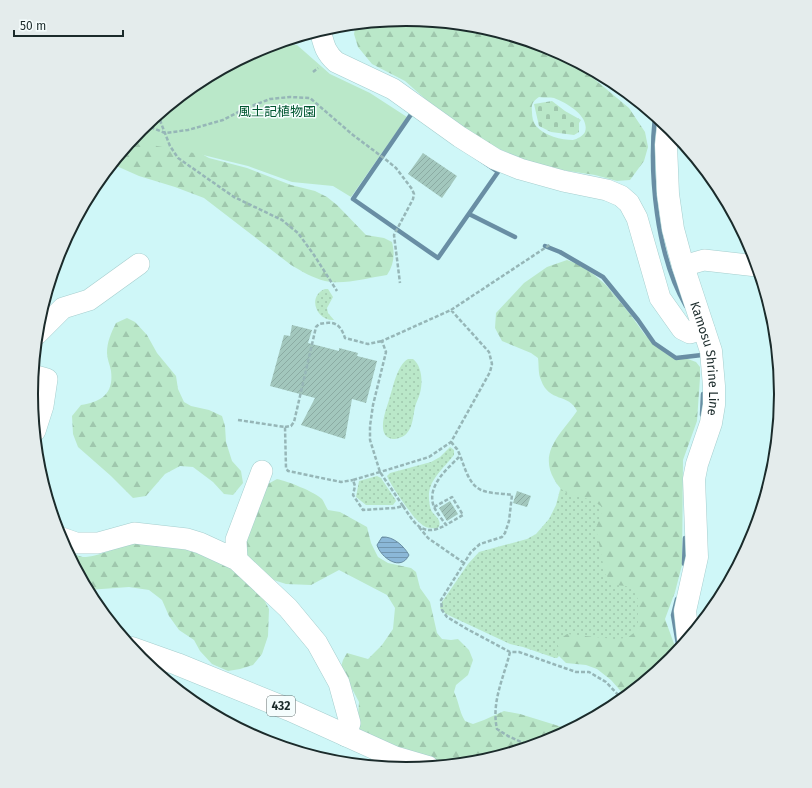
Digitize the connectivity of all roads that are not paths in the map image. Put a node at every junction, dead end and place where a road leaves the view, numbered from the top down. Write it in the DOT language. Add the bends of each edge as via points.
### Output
graph roads {
  1 [pos="322,36"];
  2 [pos="667,135"];
  3 [pos="139,264"];
  4 [pos="750,265"];
  5 [pos="683,266"];
  6 [pos="44,327"];
  7 [pos="704,329"];
  8 [pos="39,377"];
  9 [pos="39,418"];
  10 [pos="262,472"];
  11 [pos="68,540"];
  12 [pos="237,560"];
  13 [pos="687,632"];
  14 [pos="145,653"];
  15 [pos="346,736"];
  16 [pos="410,762"];
  1 -- 7 [label="street" via="329,55 336,62 393,89 495,159 520,169 607,190 621,196 629,203 637,218 660,298 682,329 690,332"];
  2 -- 5 [label="main road, Kamosu Shrine Line" via="668,194 673,229"];
  3 -- 6 [label="street" via="89,300 63,308"];
  4 -- 5 [label="street" via="704,260"];
  5 -- 7 [label="main road, Kamosu Shrine Line"];
  7 -- 13 [label="main road, Kamosu Shrine Line" via="711,351 714,405 694,479 697,557 685,611"];
  8 -- 9 [label="street" via="47,379"];
  10 -- 12 [label="street" via="236,540"];
  11 -- 12 [label="street" via="98,543 134,533 187,539"];
  12 -- 15 [label="street" via="288,608 317,642 339,683 350,723"];
  14 -- 15 [label="main road, 432" via="290,710"];
  15 -- 16 [label="main road, 432"];
}
